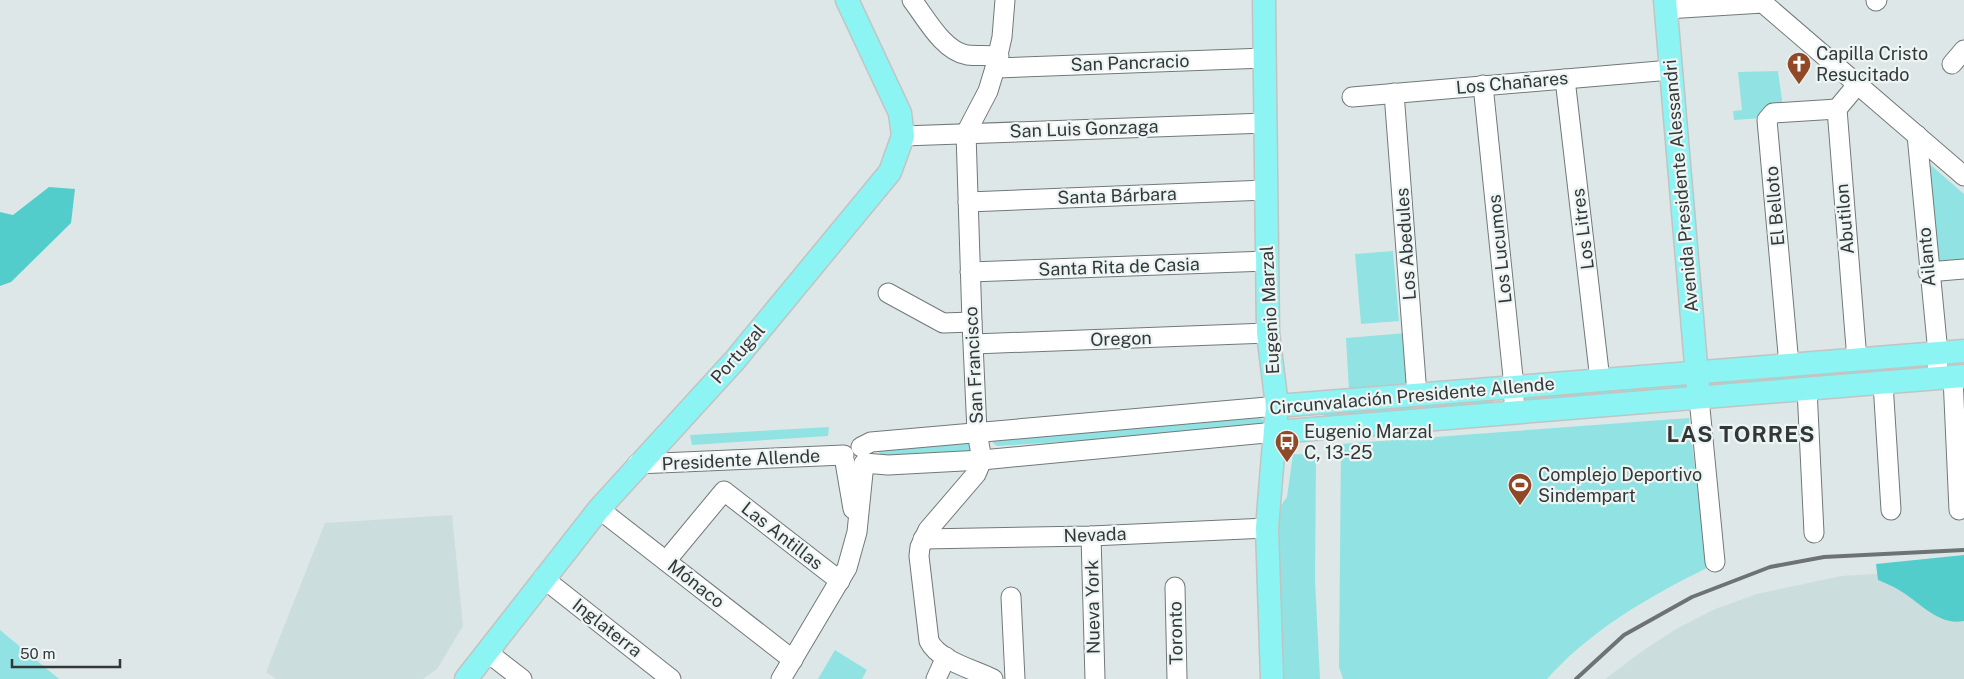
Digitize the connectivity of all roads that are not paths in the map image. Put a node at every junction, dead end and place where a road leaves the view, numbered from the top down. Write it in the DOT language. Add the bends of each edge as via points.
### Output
graph roads {
  1 [pos="846,0"];
  2 [pos="912,0"];
  3 [pos="1005,0"];
  4 [pos="1264,0"];
  5 [pos="1762,1"];
  6 [pos="1666,4"];
  7 [pos="1964,50"];
  8 [pos="1265,58"];
  9 [pos="997,62"];
  10 [pos="1952,64"];
  11 [pos="1671,70"];
  12 [pos="1566,78"];
  13 [pos="1483,85"];
  14 [pos="1857,85"];
  15 [pos="1394,93"];
  16 [pos="1352,97"];
  17 [pos="1837,109"];
  18 [pos="1266,123"];
  19 [pos="966,133"];
  20 [pos="1917,135"];
  21 [pos="903,136"];
  22 [pos="1964,176"];
  23 [pos="1266,190"];
  24 [pos="968,202"];
  25 [pos="1267,261"];
  26 [pos="1964,269"];
  27 [pos="970,272"];
  28 [pos="1928,272"];
  29 [pos="888,293"];
  30 [pos="972,322"];
  31 [pos="1268,334"];
  32 [pos="974,344"];
  33 [pos="1964,351"];
  34 [pos="1938,353"];
  35 [pos="1856,360"];
  36 [pos="1789,365"];
  37 [pos="1697,372"];
  38 [pos="1951,377"];
  39 [pos="1600,380"];
  40 [pos="1883,383"];
  41 [pos="1514,387"];
  42 [pos="1807,389"];
  43 [pos="1417,395"];
  44 [pos="1699,398"];
  45 [pos="1277,406"];
  46 [pos="1514,413"];
  47 [pos="977,432"];
  48 [pos="1276,432"];
  49 [pos="854,457"];
  50 [pos="982,460"];
  51 [pos="637,464"];
  52 [pos="599,509"];
  53 [pos="1890,510"];
  54 [pos="1959,510"];
  55 [pos="1267,528"];
  56 [pos="1814,533"];
  57 [pos="1091,536"];
  58 [pos="923,539"];
  59 [pos="666,562"];
  60 [pos="1715,562"];
  61 [pos="543,578"];
  62 [pos="840,581"];
  63 [pos="1175,587"];
  64 [pos="1011,597"];
  65 [pos="487,652"];
  66 [pos="946,657"];
  67 [pos="793,660"];
  68 [pos="466,679"];
  69 [pos="522,679"];
  70 [pos="671,679"];
  71 [pos="781,679"];
  72 [pos="936,679"];
  73 [pos="993,679"];
  74 [pos="1015,679"];
  75 [pos="1095,679"];
  76 [pos="1177,679"];
  77 [pos="1272,679"];
  1 -- 21 [label="main road, Portugal" via="900,113"];
  2 -- 9 [label="street, San Pancracio" via="956,51"];
  3 -- 9 [label="street, San Francisco"];
  4 -- 8 [label="main road, Eugenio Marzal"];
  5 -- 6 [label="street"];
  5 -- 14 [label="street"];
  6 -- 11 [label="main road, Avenida Presidente Alessandri"];
  7 -- 10 [label="street"];
  8 -- 9 [label="street, San Pancracio"];
  8 -- 18 [label="main road, Eugenio Marzal"];
  9 -- 19 [label="street, San Francisco" via="988,90"];
  11 -- 12 [label="street, Los Chañares"];
  11 -- 37 [label="main road, Avenida Presidente Alessandri"];
  12 -- 13 [label="street, Los Chañares"];
  12 -- 39 [label="street, Los Litres"];
  13 -- 15 [label="street, Los Chañares"];
  13 -- 41 [label="street, Los Lucumos"];
  14 -- 17 [label="street"];
  14 -- 20 [label="street"];
  15 -- 16 [label="street, Los Chañares"];
  15 -- 43 [label="street, Los Abedules"];
  17 -- 35 [label="street, Abutilon"];
  17 -- 36 [label="street, El Belloto" via="1773,113 1767,120"];
  18 -- 19 [label="street, San Luis Gonzaga"];
  18 -- 23 [label="main road, Eugenio Marzal"];
  19 -- 21 [label="street, San Luis Gonzaga"];
  19 -- 24 [label="street, San Francisco"];
  20 -- 22 [label="street"];
  20 -- 28 [label="street, Ailanto"];
  21 -- 51 [label="main road, Portugal" via="890,172 735,360"];
  23 -- 24 [label="street, Santa Bárbara"];
  23 -- 25 [label="main road, Eugenio Marzal"];
  24 -- 27 [label="street, San Francisco"];
  25 -- 27 [label="street, Santa Rita de Casia"];
  25 -- 31 [label="main road, Eugenio Marzal"];
  26 -- 28 [label="street"];
  27 -- 30 [label="street, San Francisco"];
  28 -- 34 [label="street, Ailanto"];
  29 -- 30 [label="street" via="942,323"];
  30 -- 32 [label="street, San Francisco"];
  31 -- 32 [label="street, Oregon"];
  31 -- 45 [label="main road, Eugenio Marzal"];
  32 -- 47 [label="street, San Francisco"];
  33 -- 34 [label="main road, Circunvalación Presidente Allende"];
  34 -- 35 [label="main road, Circunvalación Presidente Allende"];
  34 -- 38 [label="street, Ailanto"];
  35 -- 36 [label="main road, Circunvalación Presidente Allende"];
  36 -- 37 [label="main road, Circunvalación Presidente Allende"];
  37 -- 39 [label="main road, Circunvalación Presidente Allende"];
  37 -- 44 [label="main road, Avenida Presidente Alessandri"];
  38 -- 40 [label="main road, Circunvalación Presidente Allende"];
  38 -- 54 [label="street, Ailanto"];
  39 -- 41 [label="main road, Circunvalación Presidente Allende"];
  40 -- 42 [label="main road, Circunvalación Presidente Allende"];
  40 -- 53 [label="street"];
  41 -- 43 [label="main road, Circunvalación Presidente Allende"];
  41 -- 46 [label="street, Los Lucumos"];
  42 -- 44 [label="main road, Circunvalación Presidente Allende"];
  42 -- 56 [label="street"];
  43 -- 45 [label="main road, Circunvalación Presidente Allende"];
  44 -- 46 [label="main road, Circunvalación Presidente Allende"];
  44 -- 60 [label="street"];
  45 -- 47 [label="street, Circunvalación Presidente Allende"];
  45 -- 48 [label="main road, Eugenio Marzal"];
  46 -- 48 [label="main road, Circunvalación Presidente Allende"];
  47 -- 49 [label="street, Circunvalación Presidente Allende" via="871,442"];
  47 -- 50 [label="street, San Francisco"];
  48 -- 50 [label="street, Circunvalación Presidente Allende"];
  48 -- 55 [label="main road, Eugenio Marzal"];
  49 -- 50 [label="street, Circunvalación Presidente Allende" via="888,465"];
  49 -- 51 [label="street, Presidente Allende"];
  49 -- 62 [label="street" via="857,532 853,553"];
  50 -- 58 [label="street" via="976,474"];
  51 -- 52 [label="main road, Portugal"];
  52 -- 59 [label="street, Mónaco"];
  52 -- 61 [label="main road, Portugal"];
  55 -- 57 [label="street, Nevada"];
  55 -- 77 [label="main road, Eugenio Marzal"];
  57 -- 58 [label="street, Nevada"];
  57 -- 75 [label="street, Nueva York"];
  58 -- 66 [label="street" via="919,556 929,641"];
  59 -- 62 [label="street, Las Antillas" via="724,491"];
  59 -- 67 [label="street, Mónaco"];
  61 -- 65 [label="main road, Portugal"];
  61 -- 70 [label="street, Inglaterra"];
  62 -- 67 [label="street"];
  63 -- 76 [label="street, Toronto"];
  64 -- 74 [label="street"];
  65 -- 68 [label="main road, Portugal"];
  65 -- 69 [label="street"];
  66 -- 72 [label="street"];
  66 -- 73 [label="street"];
  67 -- 71 [label="street"];
}
